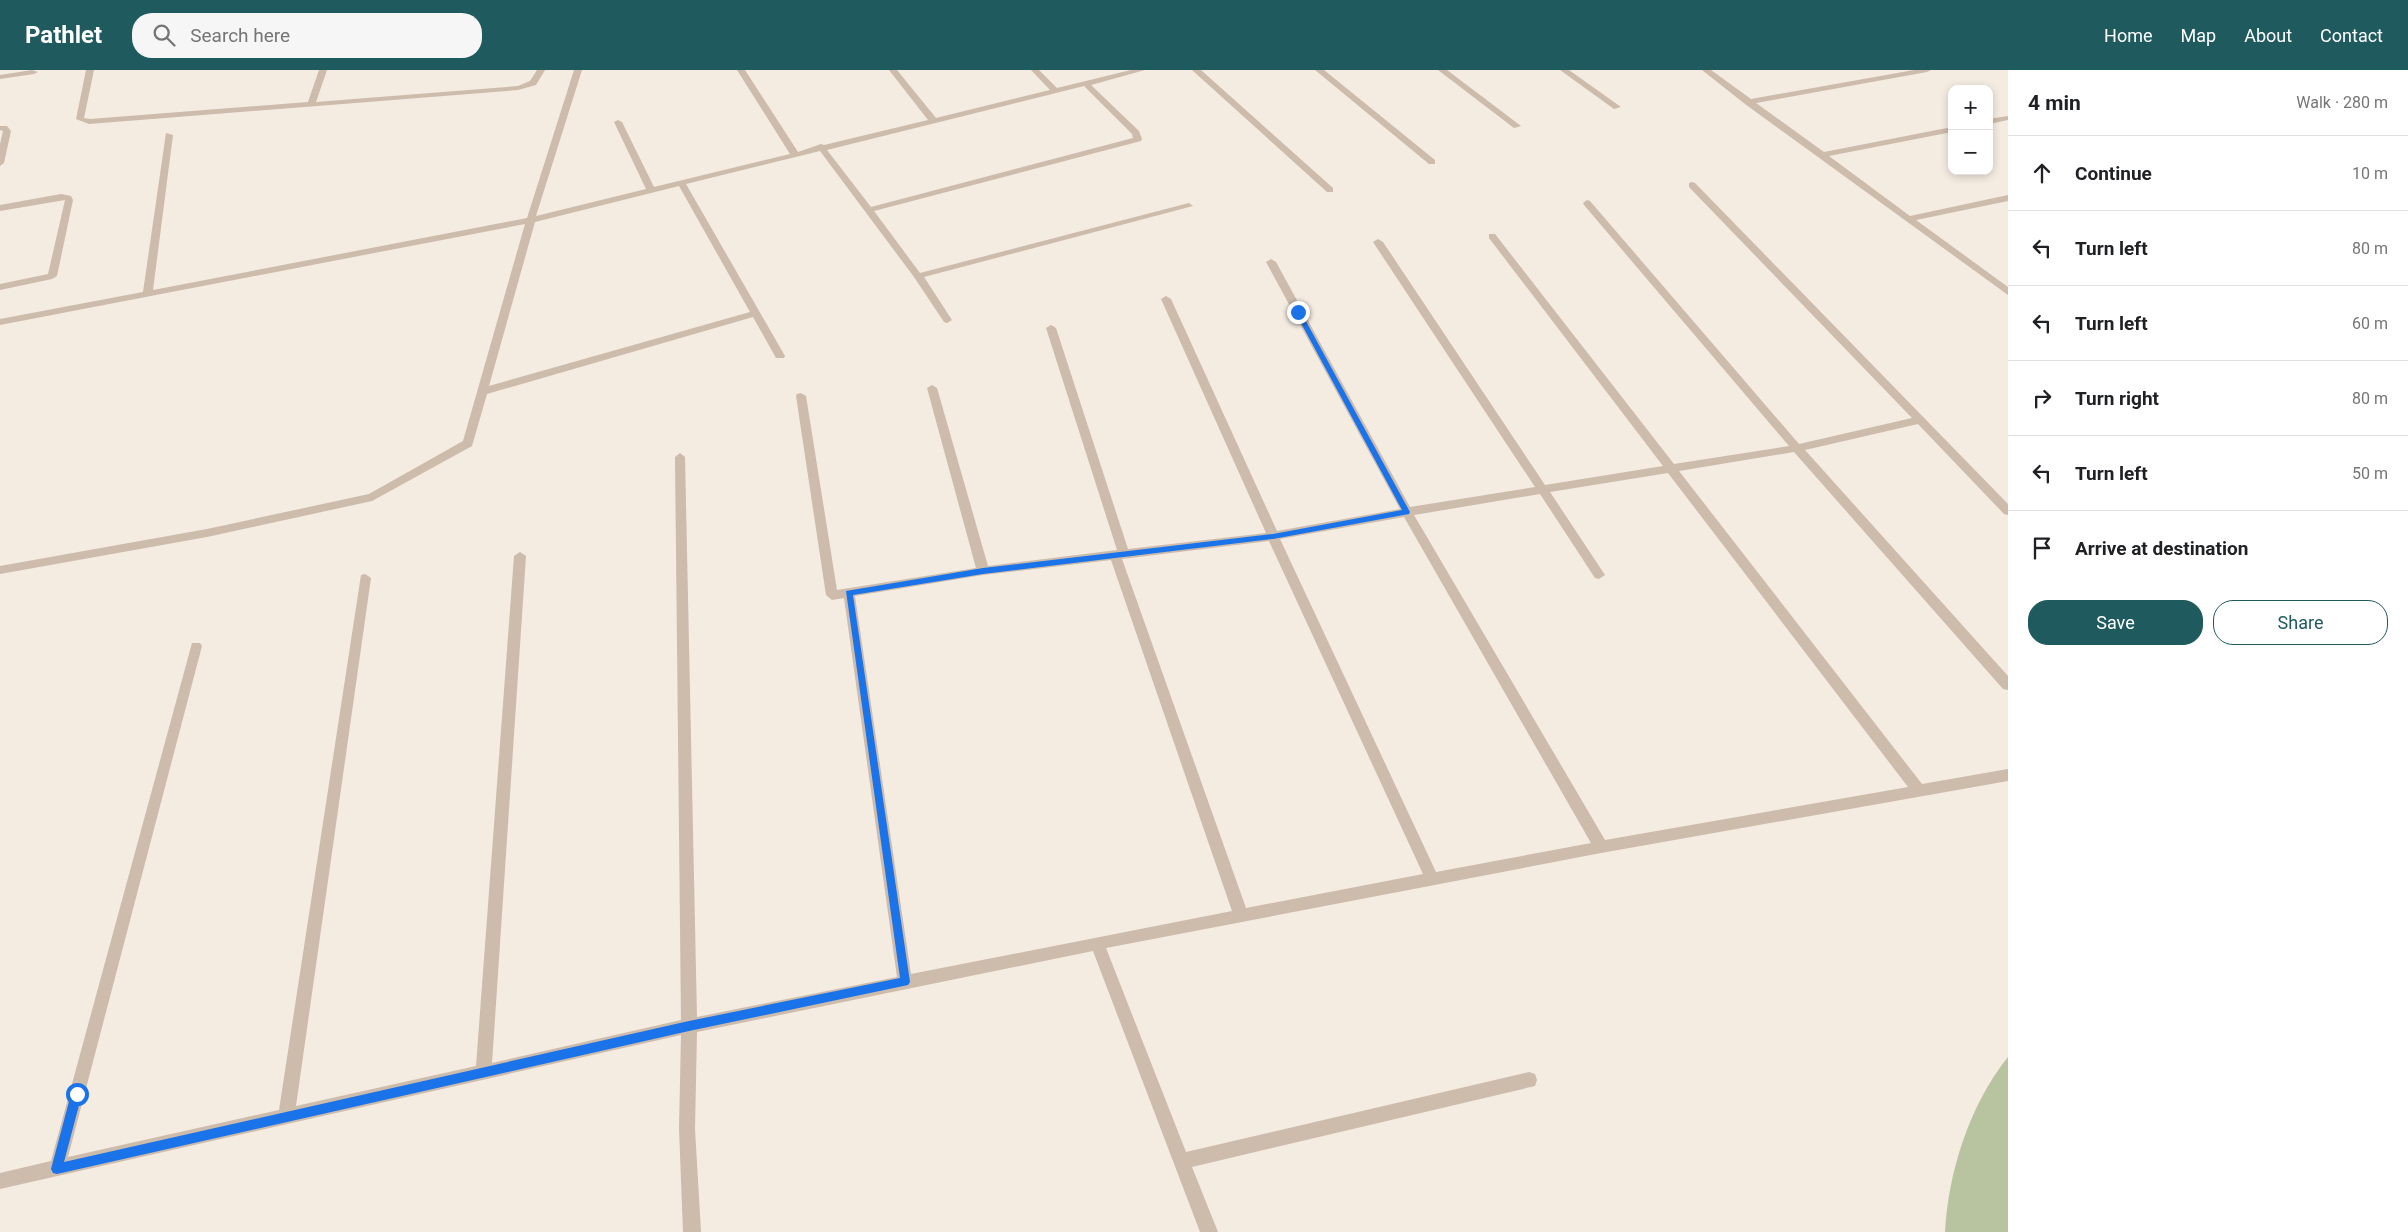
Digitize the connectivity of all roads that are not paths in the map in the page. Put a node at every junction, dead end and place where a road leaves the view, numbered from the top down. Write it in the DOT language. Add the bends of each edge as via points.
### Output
graph roads {
  1 [pos="90,70"];
  2 [pos="323,70"];
  3 [pos="541,70"];
  4 [pos="578,70"];
  5 [pos="741,70"];
  6 [pos="893,70"];
  7 [pos="1035,70"];
  8 [pos="1141,70"];
  9 [pos="1196,70"];
  10 [pos="1319,70"];
  11 [pos="1442,70"];
  12 [pos="1564,70"];
  13 [pos="1706,70"];
  14 [pos="1928,70"];
  15 [pos="34,72"];
  16 [pos="0,77"];
  17 [pos="1085,84"];
  18 [pos="1055,91"];
  19 [pos="1748,102"];
  20 [pos="311,105"];
  21 [pos="1617,107"];
  22 [pos="2008,118"];
  23 [pos="933,120"];
  24 [pos="1993,121"];
  25 [pos="618,122"];
  26 [pos="1517,126"];
  27 [pos="0,128"];
  28 [pos="1948,130"];
  29 [pos="169,135"];
  30 [pos="821,147"];
  31 [pos="795,154"];
  32 [pos="1823,156"];
  33 [pos="1432,162"];
  34 [pos="0,163"];
  35 [pos="681,183"];
  36 [pos="1692,186"];
  37 [pos="651,190"];
  38 [pos="1330,190"];
  39 [pos="2008,198"];
  40 [pos="1587,203"];
  41 [pos="1189,206"];
  42 [pos="0,208"];
  43 [pos="869,210"];
  44 [pos="1909,219"];
  45 [pos="531,220"];
  46 [pos="1492,236"];
  47 [pos="1378,242"];
  48 [pos="1270,262"];
  49 [pos="918,276"];
  50 [pos="0,287"];
  51 [pos="2006,289"];
  52 [pos="147,295"];
  53 [pos="1166,299"];
  54 [pos="756,313"];
  55 [pos="948,320"];
  56 [pos="0,322"];
  57 [pos="1051,328"];
  58 [pos="780,356"];
  59 [pos="932,388"];
  60 [pos="482,392"];
  61 [pos="801,396"];
  62 [pos="1920,420"];
  63 [pos="1797,448"];
  64 [pos="680,457"];
  65 [pos="1672,468"];
  66 [pos="1542,490"];
  67 [pos="2008,511"];
  68 [pos="1406,512"];
  69 [pos="1273,536"];
  70 [pos="1120,555"];
  71 [pos="520,556"];
  72 [pos="0,570"];
  73 [pos="983,571"];
  74 [pos="1599,575"];
  75 [pos="364,578"];
  76 [pos="849,593"];
  77 [pos="196,646"];
  78 [pos="2008,685"];
  79 [pos="2008,775"];
  80 [pos="1919,792"];
  81 [pos="1602,847"];
  82 [pos="1433,880"];
  83 [pos="1241,915"];
  84 [pos="1097,943"];
  85 [pos="905,982"];
  86 [pos="689,1026"];
  87 [pos="483,1073"];
  88 [pos="1529,1080"];
  89 [pos="286,1117"];
  90 [pos="1183,1161"];
  91 [pos="57,1169"];
  92 [pos="0,1181"];
  93 [pos="692,1232"];
  94 [pos="1209,1232"];
  1 -- 20 [label="street" via="80,119 84,122"];
  2 -- 20 [label="street"];
  3 -- 20 [label="street" via="535,84 518,88"];
  4 -- 45 [label="street"];
  5 -- 31 [label="street"];
  6 -- 23 [label="street"];
  7 -- 18 [label="street"];
  8 -- 17 [label="street"];
  9 -- 38 [label="street"];
  10 -- 33 [label="street"];
  11 -- 26 [label="street"];
  12 -- 21 [label="street"];
  13 -- 19 [label="street"];
  14 -- 19 [label="street"];
  15 -- 16 [label="street"];
  17 -- 18 [label="street"];
  17 -- 43 [label="street" via="1136,133 1138,139"];
  18 -- 23 [label="street"];
  19 -- 32 [label="street"];
  22 -- 24 [label="street"];
  23 -- 30 [label="street"];
  25 -- 37 [label="street"];
  27 -- 34 [label="street" via="7,131"];
  28 -- 32 [label="street"];
  29 -- 52 [label="street"];
  30 -- 31 [label="street"];
  30 -- 43 [label="street"];
  31 -- 35 [label="street"];
  32 -- 44 [label="street"];
  35 -- 37 [label="street"];
  35 -- 54 [label="street"];
  36 -- 62 [label="street"];
  37 -- 45 [label="street"];
  39 -- 44 [label="street"];
  40 -- 63 [label="street"];
  41 -- 49 [label="street"];
  42 -- 50 [label="street" via="61,197 69,200 52,276"];
  43 -- 49 [label="street"];
  44 -- 51 [label="street"];
  45 -- 52 [label="street"];
  45 -- 60 [label="street"];
  46 -- 65 [label="street"];
  47 -- 66 [label="street"];
  48 -- 68 [label="street"];
  49 -- 55 [label="street"];
  52 -- 56 [label="street"];
  53 -- 69 [label="street"];
  54 -- 58 [label="street"];
  54 -- 60 [label="street"];
  57 -- 70 [label="street"];
  59 -- 73 [label="street"];
  60 -- 72 [label="street" via="468,443 372,497 207,533"];
  61 -- 76 [label="street" via="832,595"];
  62 -- 63 [label="street"];
  62 -- 67 [label="street"];
  63 -- 65 [label="street"];
  63 -- 78 [label="street"];
  64 -- 86 [label="street"];
  65 -- 66 [label="street"];
  65 -- 80 [label="street"];
  66 -- 68 [label="street"];
  66 -- 74 [label="street"];
  68 -- 69 [label="street"];
  68 -- 81 [label="street"];
  69 -- 70 [label="street"];
  69 -- 82 [label="street"];
  70 -- 73 [label="street"];
  70 -- 83 [label="street"];
  71 -- 87 [label="street"];
  73 -- 76 [label="street"];
  75 -- 89 [label="street"];
  76 -- 85 [label="street"];
  77 -- 91 [label="street"];
  79 -- 80 [label="street"];
  80 -- 81 [label="street"];
  81 -- 82 [label="street"];
  82 -- 83 [label="street"];
  83 -- 84 [label="street"];
  84 -- 85 [label="street"];
  84 -- 90 [label="street"];
  85 -- 86 [label="street"];
  86 -- 87 [label="street"];
  86 -- 93 [label="street" via="687,1129"];
  87 -- 89 [label="street"];
  88 -- 90 [label="street"];
  89 -- 91 [label="street"];
  90 -- 94 [label="street"];
  91 -- 92 [label="street"];
}
